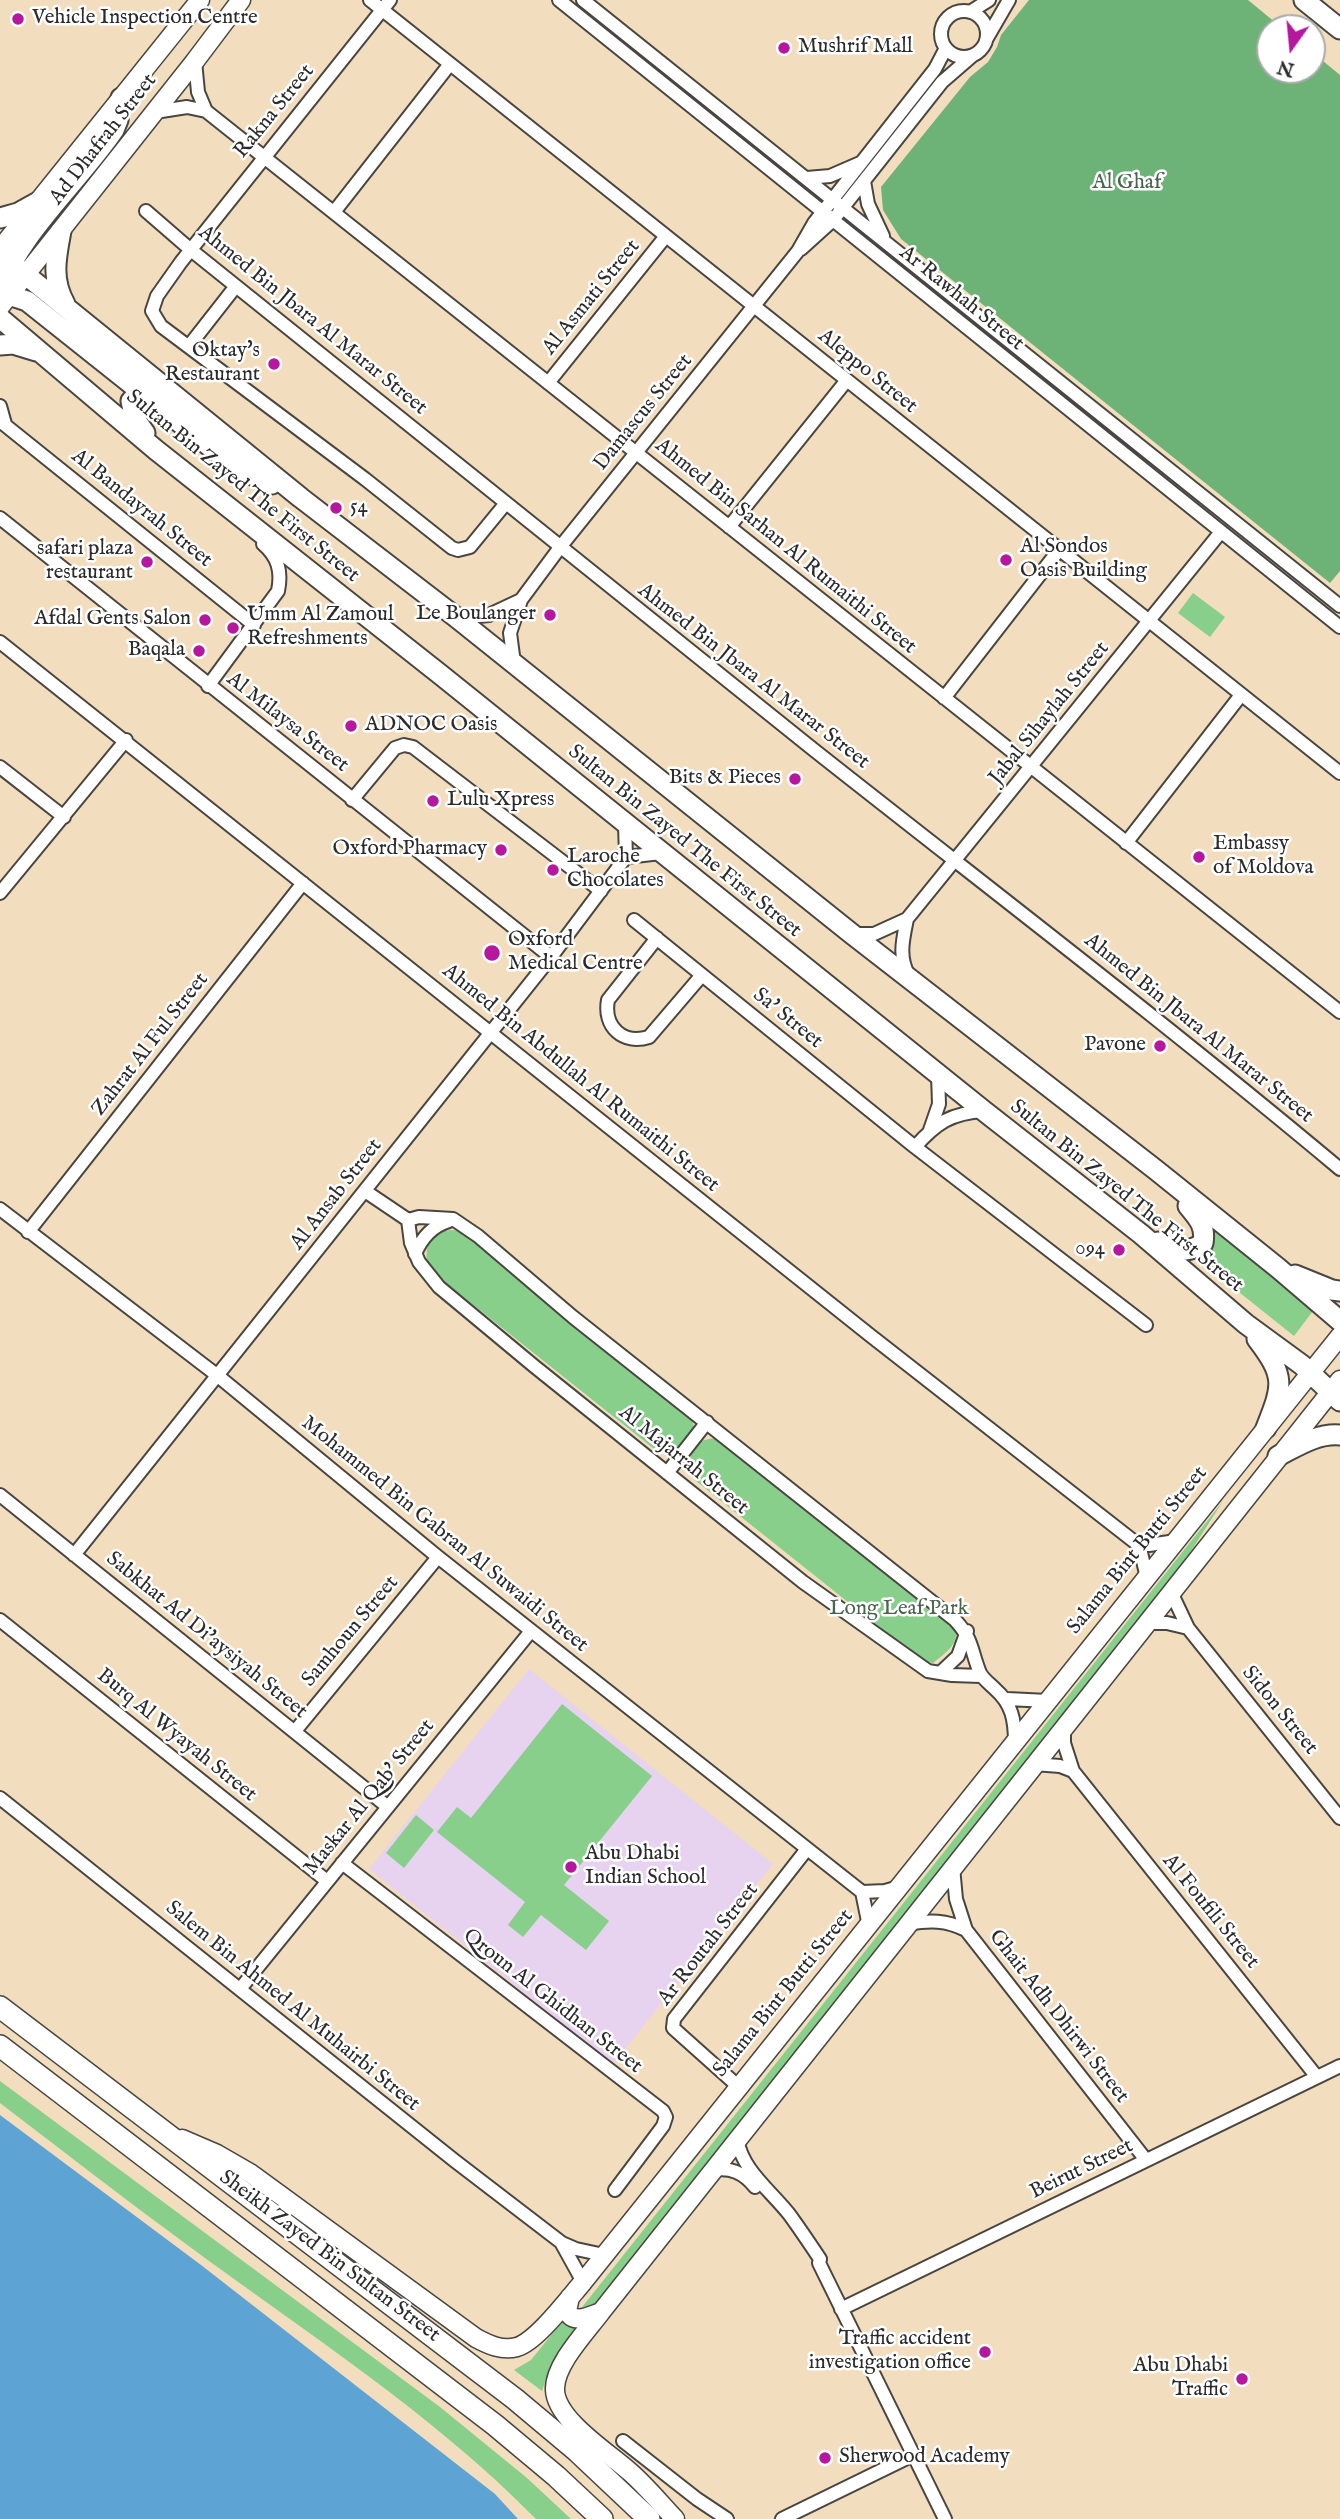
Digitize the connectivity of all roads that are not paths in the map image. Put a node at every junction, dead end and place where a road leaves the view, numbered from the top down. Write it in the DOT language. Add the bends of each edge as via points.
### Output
graph roads {
  1 [pos="200,0"];
  2 [pos="241,0"];
  3 [pos="370,0"];
  4 [pos="559,0"];
  5 [pos="583,0"];
  6 [pos="989,0"];
  7 [pos="1009,0"];
  8 [pos="1304,0"];
  9 [pos="386,5"];
  10 [pos="970,12"];
  11 [pos="1340,29"];
  12 [pos="987,38"];
  13 [pos="946,48"];
  14 [pos="972,56"];
  15 [pos="195,61"];
  16 [pos="450,64"];
  17 [pos="121,98"];
  18 [pos="206,111"];
  19 [pos="155,112"];
  20 [pos="264,156"];
  21 [pos="864,161"];
  22 [pos="807,178"];
  23 [pos="864,181"];
  24 [pos="36,203"];
  25 [pos="838,203"];
  26 [pos="146,211"];
  27 [pos="334,212"];
  28 [pos="828,216"];
  29 [pos="0,218"];
  30 [pos="61,231"];
  31 [pos="666,236"];
  32 [pos="884,240"];
  33 [pos="191,250"];
  34 [pos="5,278"];
  35 [pos="236,286"];
  36 [pos="66,305"];
  37 [pos="754,306"];
  38 [pos="0,318"];
  39 [pos="0,345"];
  40 [pos="189,346"];
  41 [pos="45,355"];
  42 [pos="847,380"];
  43 [pos="548,383"];
  44 [pos="144,395"];
  45 [pos="0,406"];
  46 [pos="2,422"];
  47 [pos="156,450"];
  48 [pos="636,453"];
  49 [pos="207,490"];
  50 [pos="301,498"];
  51 [pos="506,503"];
  52 [pos="0,518"];
  53 [pos="729,527"];
  54 [pos="1220,533"];
  55 [pos="561,546"];
  56 [pos="1059,550"];
  57 [pos="521,600"];
  58 [pos="1340,606"];
  59 [pos="457,618"];
  60 [pos="1150,622"];
  61 [pos="254,625"];
  62 [pos="1340,628"];
  63 [pos="0,642"];
  64 [pos="513,663"];
  65 [pos="208,686"];
  66 [pos="1241,695"];
  67 [pos="944,698"];
  68 [pos="126,740"];
  69 [pos="0,767"];
  70 [pos="1031,768"];
  71 [pos="1340,773"];
  72 [pos="352,800"];
  73 [pos="64,817"];
  74 [pos="625,824"];
  75 [pos="1126,843"];
  76 [pos="661,853"];
  77 [pos="626,857"];
  78 [pos="955,860"];
  79 [pos="303,883"];
  80 [pos="601,891"];
  81 [pos="0,893"];
  82 [pos="907,919"];
  83 [pos="634,920"];
  84 [pos="852,934"];
  85 [pos="657,938"];
  86 [pos="551,957"];
  87 [pos="702,975"];
  88 [pos="912,981"];
  89 [pos="1339,1010"];
  90 [pos="491,1033"];
  91 [pos="938,1074"];
  92 [pos="984,1111"];
  93 [pos="930,1130"];
  94 [pos="915,1147"];
  95 [pos="1340,1169"];
  96 [pos="1156,1170"];
  97 [pos="365,1191"];
  98 [pos="0,1209"];
  99 [pos="453,1219"];
  100 [pos="408,1220"];
  101 [pos="28,1232"];
  102 [pos="1141,1234"];
  103 [pos="415,1254"];
  104 [pos="1278,1268"];
  105 [pos="1340,1291"];
  106 [pos="1340,1321"];
  107 [pos="1246,1324"];
  108 [pos="1146,1325"];
  109 [pos="1340,1336"];
  110 [pos="1311,1374"];
  111 [pos="218,1376"];
  112 [pos="1336,1391"];
  113 [pos="707,1422"];
  114 [pos="1266,1427"];
  115 [pos="1340,1435"];
  116 [pos="1278,1456"];
  117 [pos="667,1473"];
  118 [pos="0,1495"];
  119 [pos="1176,1541"];
  120 [pos="1139,1544"];
  121 [pos="75,1555"];
  122 [pos="438,1558"];
  123 [pos="1147,1578"];
  124 [pos="1171,1592"];
  125 [pos="0,1620"];
  126 [pos="1146,1623"];
  127 [pos="1188,1628"];
  128 [pos="531,1631"];
  129 [pos="967,1632"];
  130 [pos="940,1673"];
  131 [pos="981,1676"];
  132 [pos="1007,1699"];
  133 [pos="1048,1701"];
  134 [pos="1064,1727"];
  135 [pos="295,1731"];
  136 [pos="1015,1743"];
  137 [pos="1034,1764"];
  138 [pos="1073,1771"];
  139 [pos="0,1798"];
  140 [pos="388,1807"];
  141 [pos="1340,1818"];
  142 [pos="807,1849"];
  143 [pos="342,1863"];
  144 [pos="953,1867"];
  145 [pos="327,1881"];
  146 [pos="900,1887"];
  147 [pos="862,1892"];
  148 [pos="908,1924"];
  149 [pos="869,1926"];
  150 [pos="967,1930"];
  151 [pos="240,1989"];
  152 [pos="0,2007"];
  153 [pos="0,2046"];
  154 [pos="1340,2066"];
  155 [pos="1317,2077"];
  156 [pos="739,2087"];
  157 [pos="165,2133"];
  158 [pos="737,2139"];
  159 [pos="1146,2161"];
  160 [pos="713,2170"];
  161 [pos="615,2190"];
  162 [pos="562,2243"];
  163 [pos="604,2255"];
  164 [pos="819,2263"];
  165 [pos="583,2282"];
  166 [pos="570,2297"];
  167 [pos="841,2309"];
  168 [pos="601,2312"];
  169 [pos="623,2441"];
  170 [pos="913,2455"];
  171 [pos="601,2519"];
  172 [pos="649,2519"];
  173 [pos="675,2519"];
  174 [pos="727,2519"];
  175 [pos="782,2519"];
  176 [pos="945,2519"];
  1 -- 17 [label="main road, Ad Dhafrah Street"];
  2 -- 15 [label="main road, Ad Dhafrah Street"];
  3 -- 9 [label="street, Aleppo Street"];
  4 -- 28 [label="street, Ar Rawhah Street"];
  5 -- 22 [label="street, Ar Rawhah Street"];
  6 -- 10 [label="street"];
  7 -- 12 [label="street"];
  8 -- 11 [label="main road"];
  9 -- 16 [label="street, Aleppo Street"];
  9 -- 20 [label="street, Rakna Street"];
  10 -- 12 [label="street" via="985,25"];
  10 -- 13 [label="street" via="946,20 942,35"];
  12 -- 14 [label="street"];
  13 -- 14 [label="street" via="957,56"];
  13 -- 21 [label="street, Damascus Street"];
  14 -- 23 [label="street, Damascus Street" via="942,82"];
  15 -- 18 [label="street" via="198,92"];
  15 -- 19 [label="main road, Ad Dhafrah Street"];
  16 -- 27 [label="street"];
  16 -- 31 [label="street, Aleppo Street"];
  17 -- 24 [label="main road, Ad Dhafrah Street"];
  17 -- 34 [label="main road" via="111,134"];
  18 -- 19 [label="street" via="187,107"];
  18 -- 20 [label="street, Ahmed Bin Sarhan Al Rumaithi Street"];
  19 -- 30 [label="main road, Ad Dhafrah Street"];
  20 -- 27 [label="street, Ahmed Bin Sarhan Al Rumaithi Street"];
  20 -- 33 [label="street, Rakna Street"];
  21 -- 22 [label="street" via="830,176"];
  21 -- 25 [label="street, Damascus Street"];
  22 -- 25 [label="street, Ar Rawhah Street"];
  23 -- 25 [label="street, Damascus Street"];
  23 -- 32 [label="street" via="868,204"];
  24 -- 29 [label="main road"];
  24 -- 34 [label="main road, Ad Dhafrah Street"];
  25 -- 28 [label="street, Damascus Street"];
  25 -- 32 [label="street, Ar Rawhah Street"];
  26 -- 33 [label="street, Ahmed Bin Jbara Al Marar Street"];
  27 -- 43 [label="street, Ahmed Bin Sarhan Al Rumaithi Street"];
  28 -- 37 [label="street, Damascus Street"];
  28 -- 54 [label="street, Ar Rawhah Street"];
  30 -- 34 [label="main road, Ad Dhafrah Street"];
  30 -- 36 [label="main road" via="55,274"];
  31 -- 37 [label="street, Aleppo Street"];
  31 -- 43 [label="street, Al Asmati Street"];
  32 -- 58 [label="street, Ar Rawhah Street"];
  33 -- 35 [label="street, Ahmed Bin Jbara Al Marar Street"];
  33 -- 40 [label="street, Rakna Street" via="157,296 152,311 161,326"];
  34 -- 36 [label="main road, Sultan Bin Zayed The First Street"];
  34 -- 44 [label="main road"];
  35 -- 40 [label="street"];
  35 -- 51 [label="street, Ahmed Bin Jbara Al Marar Street"];
  36 -- 50 [label="main road, Sultan Bin Zayed The First Street"];
  37 -- 42 [label="street, Aleppo Street"];
  37 -- 48 [label="street, Damascus Street"];
  38 -- 41 [label="main road, Sultan Bin Zayed The First Street"];
  39 -- 41 [label="main road" via="30,348"];
  40 -- 51 [label="street" via="452,548 470,547"];
  41 -- 47 [label="main road, Sultan Bin Zayed The First Street"];
  42 -- 53 [label="street"];
  42 -- 56 [label="street, Aleppo Street"];
  43 -- 48 [label="street, Ahmed Bin Sarhan Al Rumaithi Street"];
  44 -- 47 [label="main road" via="136,396 131,408"];
  44 -- 50 [label="main road" via="237,468"];
  45 -- 46 [label="street, Al Bandayrah Street"];
  46 -- 61 [label="street, Al Bandayrah Street"];
  47 -- 49 [label="main road, Sultan Bin Zayed The First Street"];
  48 -- 53 [label="street, Ahmed Bin Sarhan Al Rumaithi Street"];
  48 -- 55 [label="street, Damascus Street"];
  49 -- 61 [label="street" via="278,561 278,591"];
  49 -- 74 [label="main road, Sultan Bin Zayed The First Street"];
  50 -- 59 [label="main road, Sultan Bin Zayed The First Street"];
  51 -- 55 [label="street, Ahmed Bin Jbara Al Marar Street"];
  52 -- 65 [label="street, Al Milaysa Street"];
  53 -- 67 [label="street, Ahmed Bin Sarhan Al Rumaithi Street"];
  54 -- 60 [label="street, Jabal Sihaylah Street"];
  54 -- 62 [label="street, Ar Rawhah Street"];
  55 -- 57 [label="street, Damascus Street"];
  55 -- 78 [label="street, Ahmed Bin Jbara Al Marar Street"];
  56 -- 60 [label="street, Aleppo Street"];
  56 -- 67 [label="street"];
  57 -- 59 [label="street, Damascus Street" via="489,615"];
  57 -- 64 [label="street, Damascus Street" via="510,633"];
  59 -- 64 [label="main road, Sultan Bin Zayed The First Street"];
  60 -- 66 [label="street, Aleppo Street"];
  60 -- 70 [label="street, Jabal Sihaylah Street"];
  61 -- 65 [label="street"];
  63 -- 68 [label="street, Ahmed Bin Abdullah Al Rumaithi Street"];
  64 -- 84 [label="main road, Sultan Bin Zayed The First Street"];
  65 -- 72 [label="street, Al Milaysa Street"];
  66 -- 71 [label="street, Aleppo Street"];
  66 -- 75 [label="street"];
  67 -- 70 [label="street, Ahmed Bin Sarhan Al Rumaithi Street"];
  68 -- 73 [label="street"];
  68 -- 79 [label="street, Ahmed Bin Abdullah Al Rumaithi Street"];
  69 -- 73 [label="street"];
  70 -- 75 [label="street, Ahmed Bin Sarhan Al Rumaithi Street"];
  70 -- 78 [label="street, Jabal Sihaylah Street"];
  72 -- 80 [label="street" via="396,748 413,747"];
  72 -- 86 [label="street, Al Milaysa Street"];
  73 -- 81 [label="street"];
  74 -- 76 [label="main road, Sultan Bin Zayed The First Street"];
  74 -- 77 [label="street"];
  75 -- 89 [label="street, Ahmed Bin Sarhan Al Rumaithi Street"];
  76 -- 77 [label="street"];
  76 -- 91 [label="main road, Sultan Bin Zayed The First Street"];
  77 -- 80 [label="street, Al Ansab Street"];
  78 -- 82 [label="street, Jabal Sihaylah Street"];
  78 -- 95 [label="street, Ahmed Bin Jbara Al Marar Street"];
  79 -- 90 [label="street, Ahmed Bin Abdullah Al Rumaithi Street"];
  79 -- 101 [label="street, Zahrat Al Ful Street"];
  80 -- 86 [label="street, Al Ansab Street"];
  82 -- 84 [label="street, Jabal Sihaylah Street" via="874,934"];
  82 -- 88 [label="street" via="901,950"];
  83 -- 85 [label="street, Sa' Street"];
  84 -- 88 [label="main road, Sultan Bin Zayed The First Street"];
  85 -- 87 [label="street, Sa' Street"];
  85 -- 87 [label="street" via="608,1000 608,1020 620,1035 649,1037"];
  86 -- 90 [label="street, Al Ansab Street"];
  87 -- 94 [label="street, Sa' Street"];
  88 -- 96 [label="main road, Sultan Bin Zayed The First Street"];
  90 -- 97 [label="street, Al Ansab Street"];
  90 -- 120 [label="street, Ahmed Bin Abdullah Al Rumaithi Street"];
  91 -- 92 [label="main road, Sultan Bin Zayed The First Street"];
  91 -- 93 [label="street" via="939,1104"];
  92 -- 93 [label="street" via="953,1116"];
  92 -- 102 [label="main road, Sultan Bin Zayed The First Street"];
  93 -- 94 [label="street"];
  94 -- 108 [label="street, Sa' Street"];
  96 -- 102 [label="main road" via="1202,1223 1203,1243 1194,1250 1181,1250"];
  96 -- 104 [label="main road, Sultan Bin Zayed The First Street"];
  97 -- 100 [label="street"];
  97 -- 111 [label="street, Al Ansab Street"];
  98 -- 101 [label="street, Mohammed Bin Gabran Al Suwaidi Street"];
  99 -- 100 [label="street"];
  99 -- 103 [label="street" via="427,1234"];
  99 -- 113 [label="street, Al Majarrah Street"];
  100 -- 103 [label="street, Al Majarrah Street"];
  101 -- 111 [label="street, Mohammed Bin Gabran Al Suwaidi Street"];
  102 -- 107 [label="main road, Sultan Bin Zayed The First Street"];
  103 -- 117 [label="street, Al Majarrah Street" via="439,1287"];
  104 -- 105 [label="main road"];
  104 -- 106 [label="main road, Sultan Bin Zayed The First Street"];
  107 -- 110 [label="main road, Sultan Bin Zayed The First Street"];
  107 -- 114 [label="main road" via="1276,1367 1281,1383"];
  109 -- 110 [label="main road, Salama Bint Butti Street"];
  110 -- 112 [label="main road, Sultan Bin Zayed The First Street"];
  110 -- 114 [label="main road, Salama Bint Butti Street"];
  111 -- 121 [label="street, Al Ansab Street"];
  111 -- 122 [label="street, Mohammed Bin Gabran Al Suwaidi Street"];
  112 -- 116 [label="main road"];
  113 -- 117 [label="street"];
  113 -- 129 [label="street, Al Majarrah Street"];
  114 -- 119 [label="main road, Salama Bint Butti Street"];
  115 -- 116 [label="main road" via="1311,1439"];
  116 -- 124 [label="main road"];
  117 -- 130 [label="street, Al Majarrah Street" via="803,1582 903,1655"];
  118 -- 121 [label="street, Sabkhat Ad Di'aysiyah Street"];
  119 -- 120 [label="street"];
  119 -- 123 [label="main road, Salama Bint Butti Street"];
  120 -- 123 [label="street"];
  121 -- 135 [label="street, Sabkhat Ad Di'aysiyah Street"];
  122 -- 128 [label="street, Mohammed Bin Gabran Al Suwaidi Street"];
  122 -- 135 [label="street, Samhoun Street"];
  123 -- 133 [label="main road, Salama Bint Butti Street"];
  124 -- 126 [label="main road"];
  124 -- 127 [label="street, Sidon Street"];
  125 -- 145 [label="street, Burq Al Wyayah Street"];
  126 -- 127 [label="street"];
  126 -- 134 [label="main road"];
  127 -- 141 [label="street, Sidon Street"];
  128 -- 140 [label="street, Maskar Al Qab' Street"];
  128 -- 142 [label="street, Mohammed Bin Gabran Al Suwaidi Street"];
  129 -- 130 [label="street" via="958,1656"];
  129 -- 131 [label="street, Al Majarrah Street"];
  130 -- 131 [label="street, Al Majarrah Street"];
  131 -- 132 [label="street"];
  132 -- 133 [label="street"];
  132 -- 136 [label="street"];
  133 -- 136 [label="main road, Salama Bint Butti Street"];
  134 -- 137 [label="main road"];
  134 -- 138 [label="street, Al Foufili Street"];
  135 -- 140 [label="street, Sabkhat Ad Di'aysiyah Street"];
  136 -- 146 [label="main road, Salama Bint Butti Street"];
  137 -- 138 [label="street"];
  137 -- 144 [label="main road"];
  138 -- 155 [label="street, Al Foufili Street"];
  139 -- 151 [label="street, Salem Bin Ahmed Al Muhairbi Street"];
  140 -- 143 [label="street, Maskar Al Qab' Street"];
  142 -- 147 [label="street, Mohammed Bin Gabran Al Suwaidi Street"];
  142 -- 156 [label="street, Ar Routah Street" via="674,2019 673,2028"];
  143 -- 145 [label="street, Maskar Al Qab' Street"];
  143 -- 161 [label="street, Qroun Al Ghidhan Street" via="663,2111 666,2122"];
  144 -- 148 [label="main road"];
  144 -- 150 [label="street, Ghait Adh Dhirwi Street" via="956,1901"];
  145 -- 151 [label="street, Maskar Al Qab' Street"];
  146 -- 147 [label="street"];
  146 -- 149 [label="main road, Salama Bint Butti Street"];
  147 -- 149 [label="street"];
  148 -- 150 [label="street, Ghait Adh Dhirwi Street" via="945,1921"];
  148 -- 158 [label="main road"];
  149 -- 156 [label="main road, Salama Bint Butti Street"];
  150 -- 159 [label="street, Ghait Adh Dhirwi Street"];
  151 -- 162 [label="street, Salem Bin Ahmed Al Muhairbi Street"];
  152 -- 157 [label="highway, Sheikh Zayed Bin Sultan Street"];
  153 -- 171 [label="highway, Sheikh Zayed Bin Sultan Street" via="495,2425"];
  154 -- 155 [label="street, Beirut Street"];
  155 -- 159 [label="street, Beirut Street"];
  156 -- 163 [label="main road, Salama Bint Butti Street"];
  157 -- 166 [label="main road, Salama Bint Butti Street" via="250,2173 490,2346 523,2345"];
  157 -- 172 [label="highway, Sheikh Zayed Bin Sultan Street" via="515,2399"];
  158 -- 160 [label="main road"];
  158 -- 164 [label="street" via="744,2162 804,2235"];
  159 -- 167 [label="street, Beirut Street"];
  160 -- 164 [label="street" via="732,2170 749,2179 813,2263"];
  160 -- 168 [label="main road"];
  162 -- 163 [label="street, Salem Bin Ahmed Al Muhairbi Street"];
  162 -- 165 [label="street, Salem Bin Ahmed Al Muhairbi Street"];
  163 -- 165 [label="main road, Salama Bint Butti Street"];
  164 -- 167 [label="street"];
  165 -- 166 [label="main road, Salama Bint Butti Street"];
  166 -- 168 [label="main road" via="567,2311 572,2318"];
  167 -- 170 [label="street"];
  168 -- 173 [label="main road" via="560,2369 557,2400 568,2418 632,2473"];
  169 -- 174 [label="street"];
  170 -- 175 [label="street"];
  170 -- 176 [label="street"];
}
